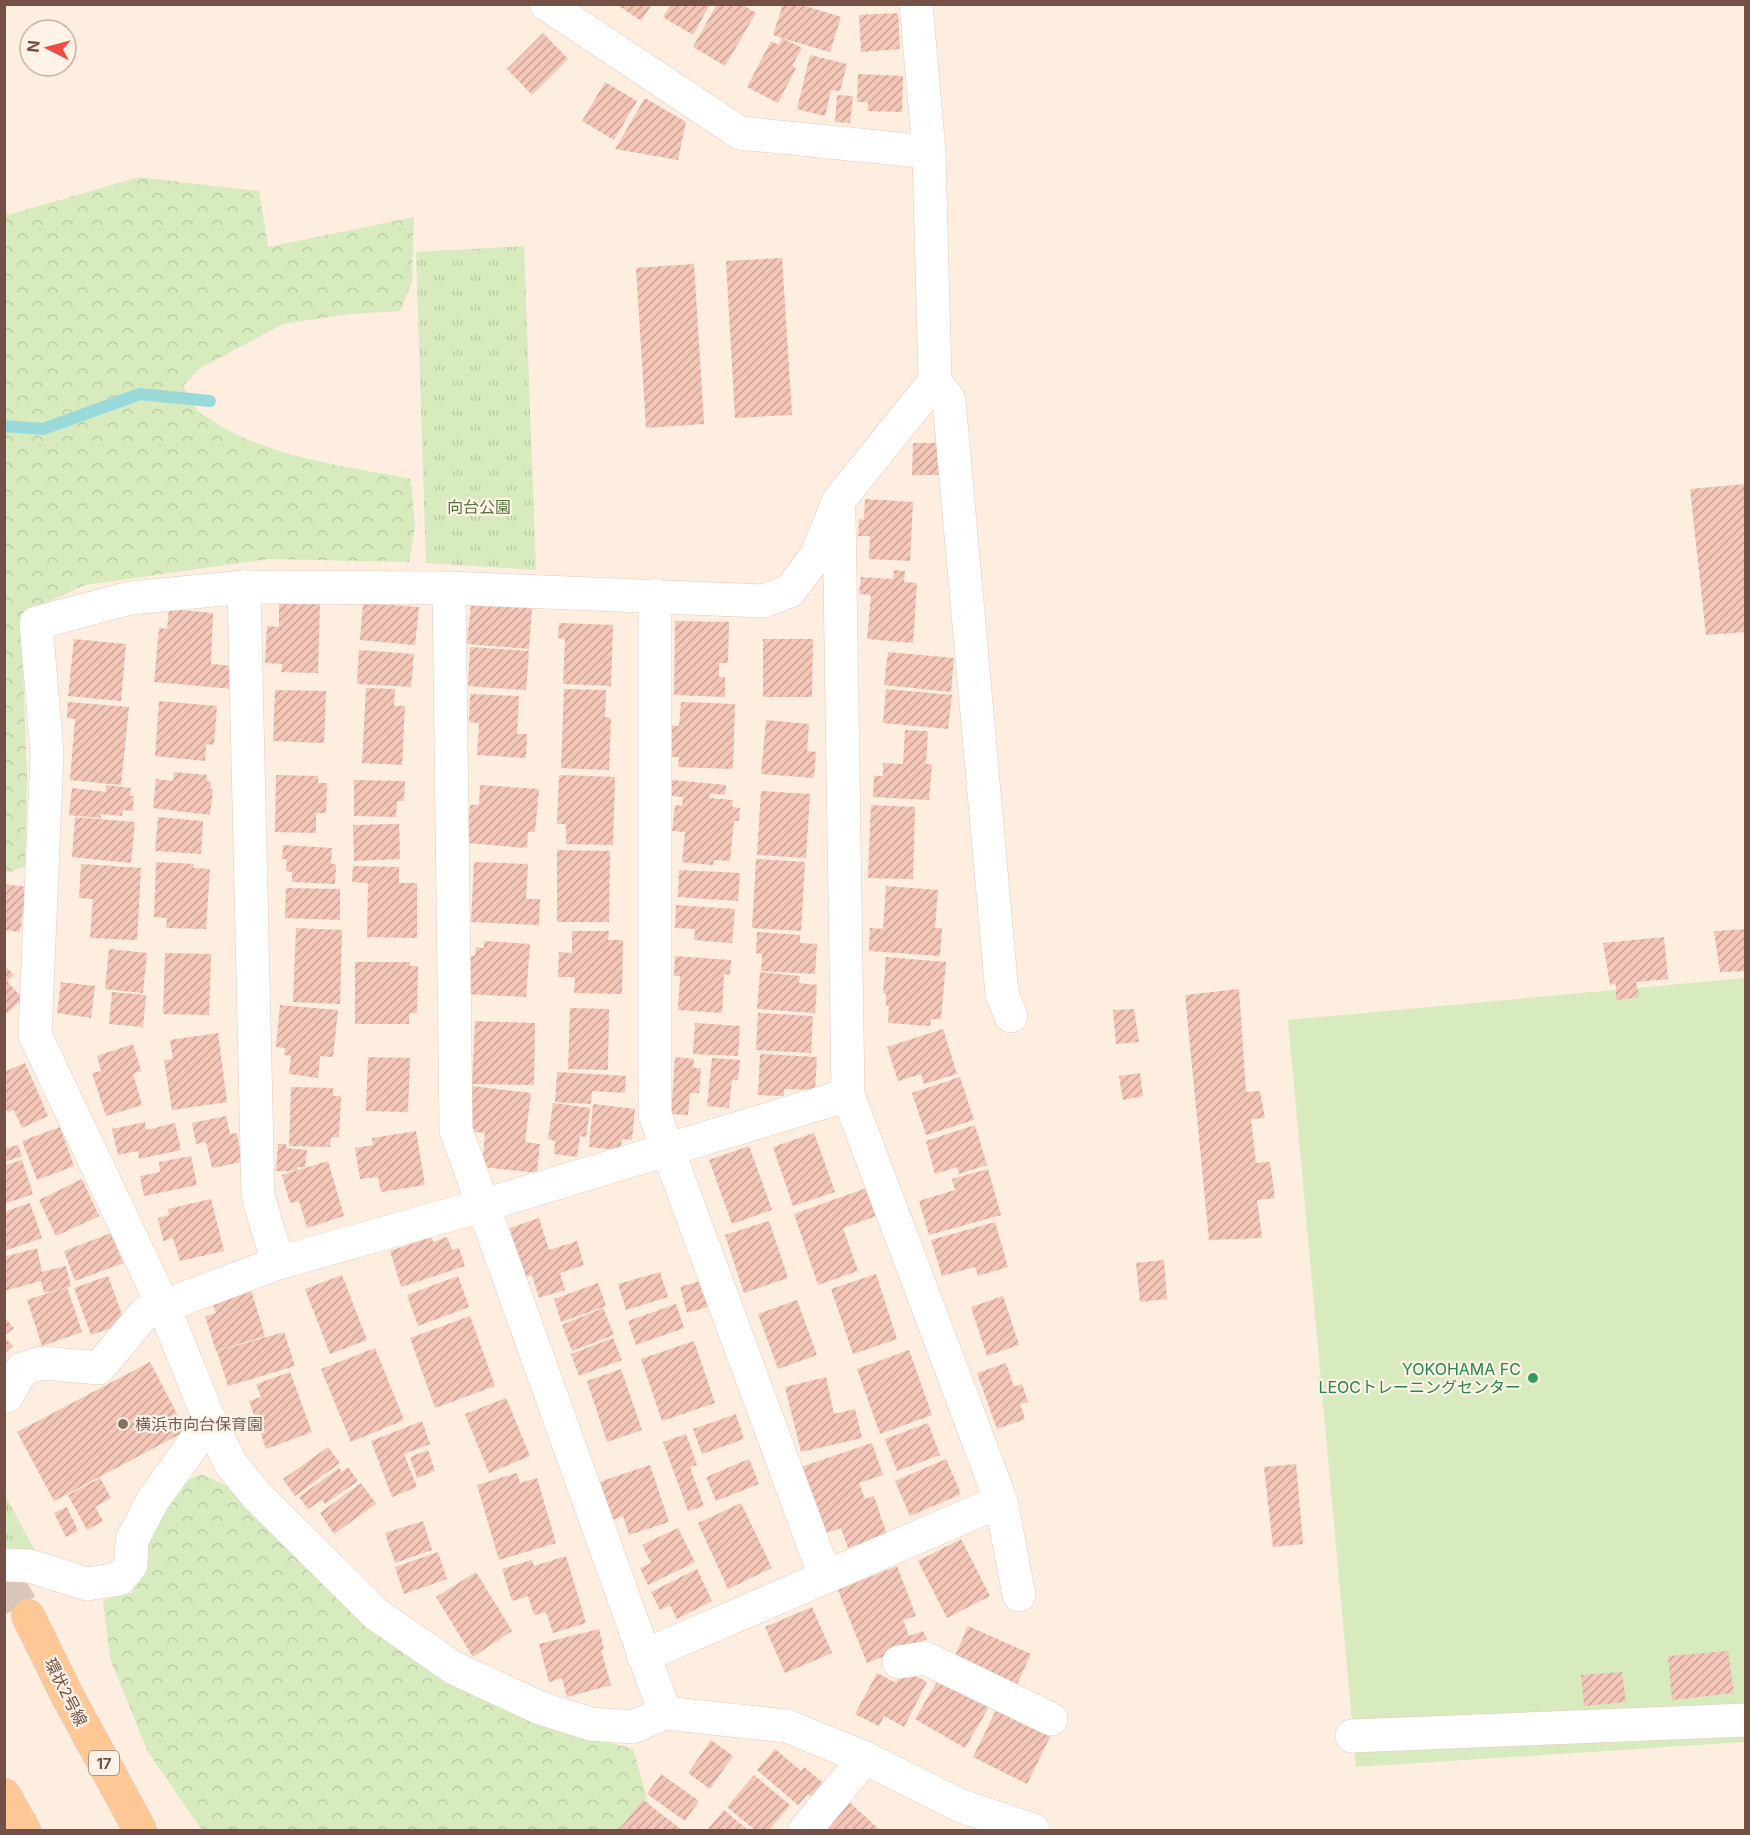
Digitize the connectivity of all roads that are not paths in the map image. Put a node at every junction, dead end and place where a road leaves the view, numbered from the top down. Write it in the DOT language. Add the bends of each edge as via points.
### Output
graph roads {
  1 [pos="546,4"];
  2 [pos="916,4"];
  3 [pos="929,152"];
  4 [pos="936,381"];
  5 [pos="839,500"];
  6 [pos="244,587"];
  7 [pos="449,588"];
  8 [pos="655,595"];
  9 [pos="1011,1016"];
  10 [pos="849,1095"];
  11 [pos="668,1151"];
  12 [pos="481,1206"];
  13 [pos="278,1263"];
  14 [pos="162,1305"];
  15 [pos="7,1396"];
  16 [pos="210,1421"];
  17 [pos="1001,1501"];
  18 [pos="4,1565"];
  19 [pos="825,1576"];
  20 [pos="1019,1595"];
  21 [pos="28,1616"];
  22 [pos="643,1656"];
  23 [pos="898,1662"];
  24 [pos="665,1713"];
  25 [pos="1051,1719"];
  26 [pos="1746,1720"];
  27 [pos="1352,1736"];
  28 [pos="865,1758"];
  29 [pos="4,1795"];
  30 [pos="1013,1828"];
  31 [pos="24,1830"];
  32 [pos="140,1830"];
  33 [pos="805,1830"];
  1 -- 3 [label="street" via="740,133"];
  2 -- 3 [label="street"];
  3 -- 4 [label="street"];
  4 -- 5 [label="street"];
  4 -- 9 [label="street" via="949,400 1002,994"];
  5 -- 8 [label="street" via="816,556 790,591 763,601"];
  5 -- 10 [label="street"];
  6 -- 7 [label="street"];
  6 -- 13 [label="street" via="258,1196"];
  6 -- 14 [label="street" via="130,598 36,623 47,753 35,1035"];
  7 -- 8 [label="street"];
  7 -- 12 [label="street" via="456,1130"];
  8 -- 11 [label="street" via="655,1115"];
  10 -- 11 [label="street"];
  10 -- 17 [label="street"];
  11 -- 12 [label="street"];
  11 -- 19 [label="street"];
  12 -- 13 [label="street"];
  12 -- 22 [label="street"];
  13 -- 14 [label="street"];
  14 -- 15 [label="street" via="145,1313 99,1368 42,1364 22,1369"];
  14 -- 16 [label="street"];
  16 -- 18 [label="street" via="153,1500 132,1540 131,1565 119,1579 87,1584 30,1566"];
  16 -- 24 [label="street" via="231,1464 257,1496 376,1614 454,1668 540,1708 591,1724 633,1726"];
  17 -- 19 [label="street"];
  17 -- 20 [label="street"];
  19 -- 22 [label="street"];
  21 -- 32 [label="main road, 環状2号線 / 17"];
  22 -- 24 [label="street"];
  23 -- 25 [label="street" via="925,1658"];
  24 -- 28 [label="street" via="791,1716"];
  26 -- 27 [label="street"];
  28 -- 30 [label="street"];
  28 -- 33 [label="street"];
  29 -- 31 [label="main road"];
}
